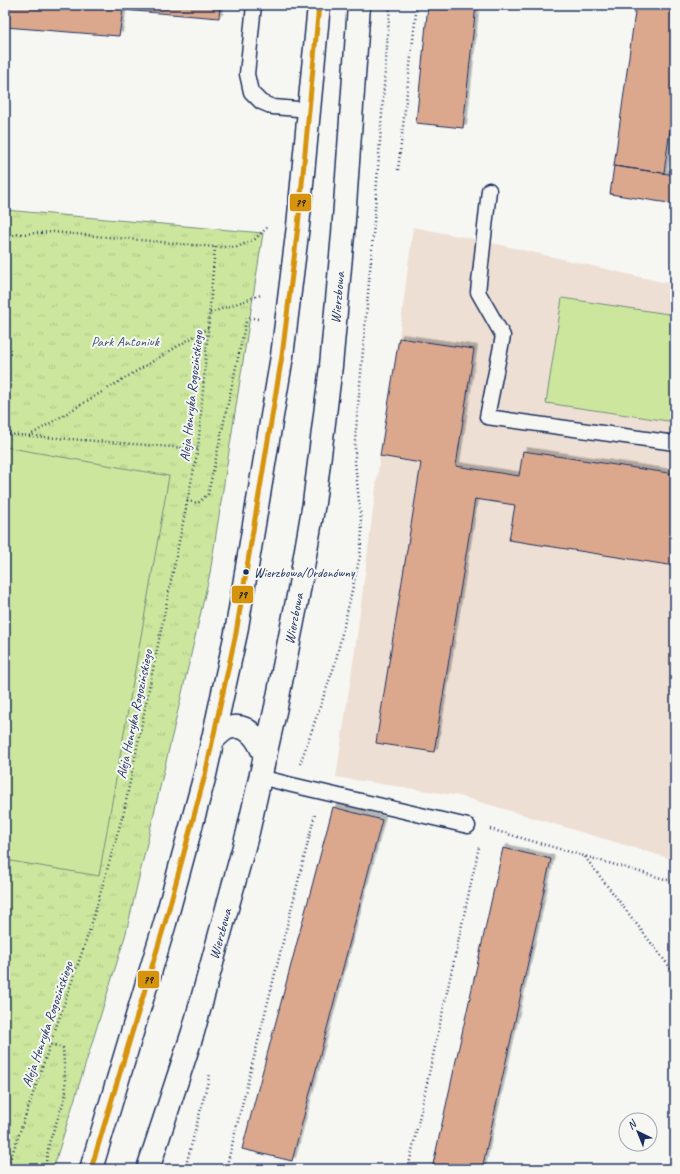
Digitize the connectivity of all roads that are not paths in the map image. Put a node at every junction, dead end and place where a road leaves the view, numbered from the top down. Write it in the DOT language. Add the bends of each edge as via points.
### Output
graph roads {
  1 [pos="254,5"];
  2 [pos="319,5"];
  3 [pos="359,5"];
  4 [pos="310,110"];
  5 [pos="489,190"];
  6 [pos="675,443"];
  7 [pos="213,740"];
  8 [pos="263,767"];
  9 [pos="468,826"];
  10 [pos="92,1169"];
  11 [pos="148,1169"];
  1 -- 4 [label="lane" via="247,74 251,92 261,102 273,107"];
  2 -- 4 [label="main road"];
  3 -- 8 [label="main road, Wierzbowa" via="343,234 331,366 314,503"];
  4 -- 7 [label="main road" via="282,356 236,633"];
  5 -- 6 [label="lane" via="478,292 503,336 487,417"];
  7 -- 8 [label="main road" via="228,728 240,728 253,733 260,744"];
  7 -- 10 [label="main road" via="165,923"];
  8 -- 9 [label="lane" via="292,786"];
  8 -- 11 [label="main road, Wierzbowa" via="248,832 193,1032"];
}
